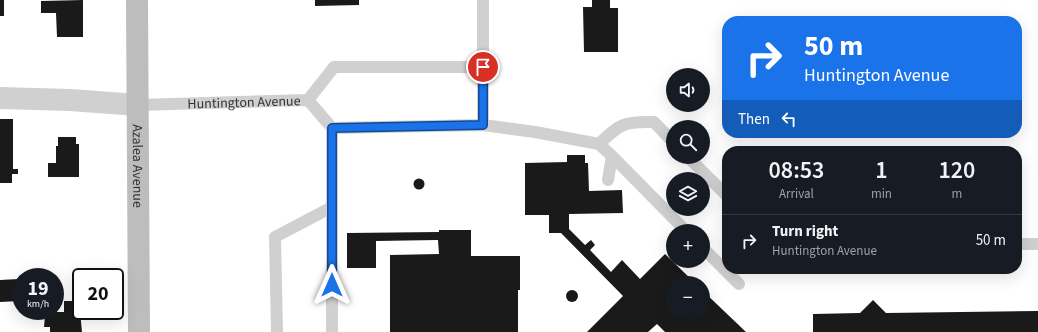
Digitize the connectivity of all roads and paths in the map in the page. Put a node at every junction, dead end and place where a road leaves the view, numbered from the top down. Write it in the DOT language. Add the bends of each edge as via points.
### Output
graph roads {
  1 [pos="137,0"];
  2 [pos="483,0"];
  3 [pos="483,67"];
  4 [pos="0,98"];
  5 [pos="308,100"];
  6 [pos="138,105"];
  7 [pos="483,125"];
  8 [pos="332,128"];
  9 [pos="666,135"];
  10 [pos="599,144"];
  11 [pos="612,156"];
  12 [pos="695,164"];
  13 [pos="608,180"];
  14 [pos="722,191"];
  15 [pos="332,207"];
  16 [pos="679,224"];
  17 [pos="1022,244"];
  18 [pos="1038,244"];
  19 [pos="710,255"];
  20 [pos="722,267"];
  21 [pos="729,274"];
  22 [pos="739,284"];
  23 [pos="139,332"];
  24 [pos="277,332"];
  25 [pos="332,332"];
  1 -- 6 [label="main road, Azalea Avenue"];
  2 -- 3 [label="lane"];
  3 -- 5 [label="lane" via="334,67"];
  3 -- 7 [label="lane"];
  4 -- 6 [label="street, Huntington Avenue"];
  5 -- 6 [label="lane, Huntington Avenue"];
  5 -- 8 [label="lane, Huntington Avenue"];
  6 -- 23 [label="main road, Azalea Avenue"];
  7 -- 8 [label="lane"];
  7 -- 10 [label="lane"];
  8 -- 15 [label="lane"];
  9 -- 10 [label="lane" via="654,122 635,121 619,126"];
  10 -- 11 [label="lane"];
  11 -- 13 [label="lane"];
  11 -- 16 [label="lane"];
  12 -- 14 [label="lane"];
  15 -- 24 [label="lane" via="275,237"];
  15 -- 25 [label="lane"];
  17 -- 18 [label="lane"];
  19 -- 20 [label="lane"];
  21 -- 22 [label="lane"];
}
